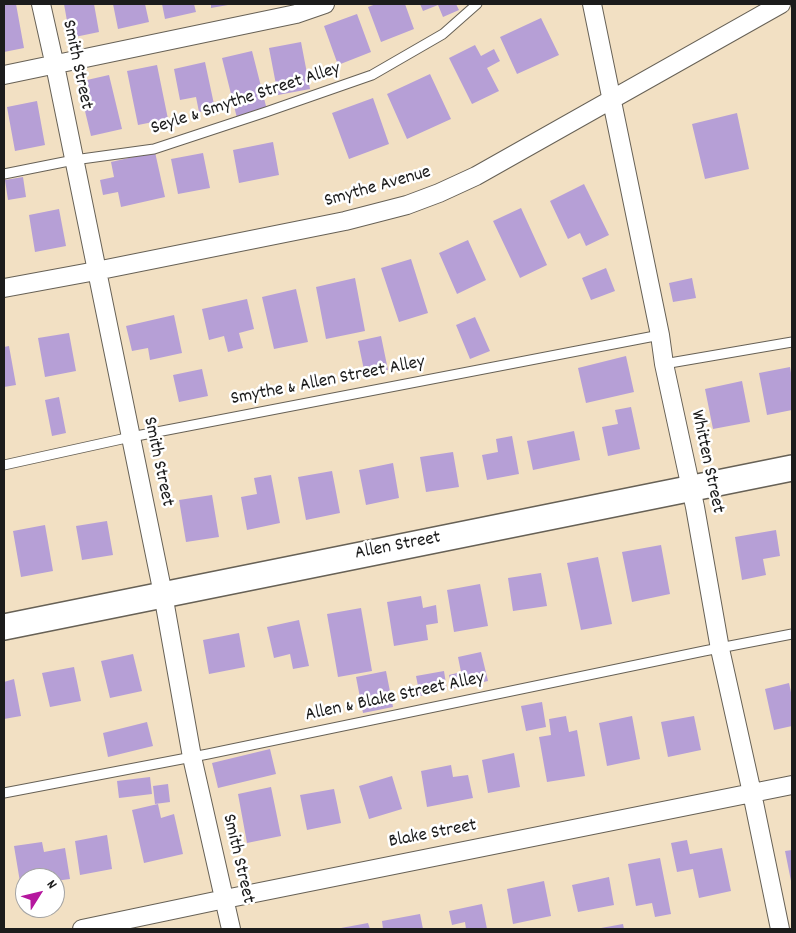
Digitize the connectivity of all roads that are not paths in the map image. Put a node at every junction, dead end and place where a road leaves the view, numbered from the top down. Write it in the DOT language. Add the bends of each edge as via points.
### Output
graph roads {
  1 [pos="41,4"];
  2 [pos="325,4"];
  3 [pos="476,4"];
  4 [pos="592,4"];
  5 [pos="781,4"];
  6 [pos="55,65"];
  7 [pos="4,75"];
  8 [pos="612,100"];
  9 [pos="74,160"];
  10 [pos="4,174"];
  11 [pos="96,271"];
  12 [pos="4,288"];
  13 [pos="660,335"];
  14 [pos="792,342"];
  15 [pos="664,364"];
  16 [pos="131,437"];
  17 [pos="4,465"];
  18 [pos="792,468"];
  19 [pos="691,489"];
  20 [pos="163,594"];
  21 [pos="4,627"];
  22 [pos="792,634"];
  23 [pos="720,648"];
  24 [pos="192,757"];
  25 [pos="792,784"];
  26 [pos="752,792"];
  27 [pos="4,793"];
  28 [pos="225,899"];
  29 [pos="82,929"];
  30 [pos="231,929"];
  31 [pos="780,929"];
  1 -- 6 [label="street, Smith Street"];
  2 -- 6 [label="street" via="296,14"];
  3 -- 9 [label="lane, Seyle & Smythe Street Alley" via="443,34 372,75 154,149"];
  4 -- 8 [label="street, Whitten Street"];
  5 -- 8 [label="street, Smythe Avenue"];
  6 -- 7 [label="street"];
  6 -- 9 [label="street, Smith Street"];
  8 -- 11 [label="street, Smythe Avenue" via="476,176 407,205 345,221"];
  8 -- 13 [label="street, Whitten Street"];
  9 -- 10 [label="lane, Seyle & Smythe Street Alley"];
  9 -- 11 [label="street, Smith Street"];
  11 -- 12 [label="street, Smythe Avenue"];
  11 -- 16 [label="street, Smith Street"];
  13 -- 15 [label="street, Whitten Street"];
  13 -- 16 [label="lane, Smythe & Allen Street Alley"];
  14 -- 15 [label="lane"];
  15 -- 19 [label="street, Whitten Street"];
  16 -- 17 [label="lane, Smythe & Allen Street Alley"];
  16 -- 20 [label="street, Smith Street"];
  18 -- 19 [label="street, Allen Street"];
  19 -- 20 [label="street, Allen Street"];
  19 -- 23 [label="street, Whitten Street"];
  20 -- 21 [label="street, Allen Street"];
  20 -- 24 [label="street, Smith Street"];
  22 -- 23 [label="lane, Allen & Blake Street Alley"];
  23 -- 24 [label="lane, Allen & Blake Street Alley"];
  23 -- 26 [label="street, Whitten Street"];
  24 -- 27 [label="lane, Allen & Blake Street Alley"];
  24 -- 28 [label="street, Smith Street"];
  25 -- 26 [label="street, Blake Street"];
  26 -- 28 [label="street, Blake Street"];
  26 -- 31 [label="street, Whitten Street"];
  28 -- 29 [label="street, Blake Street"];
  28 -- 30 [label="street, Smith Street"];
}
